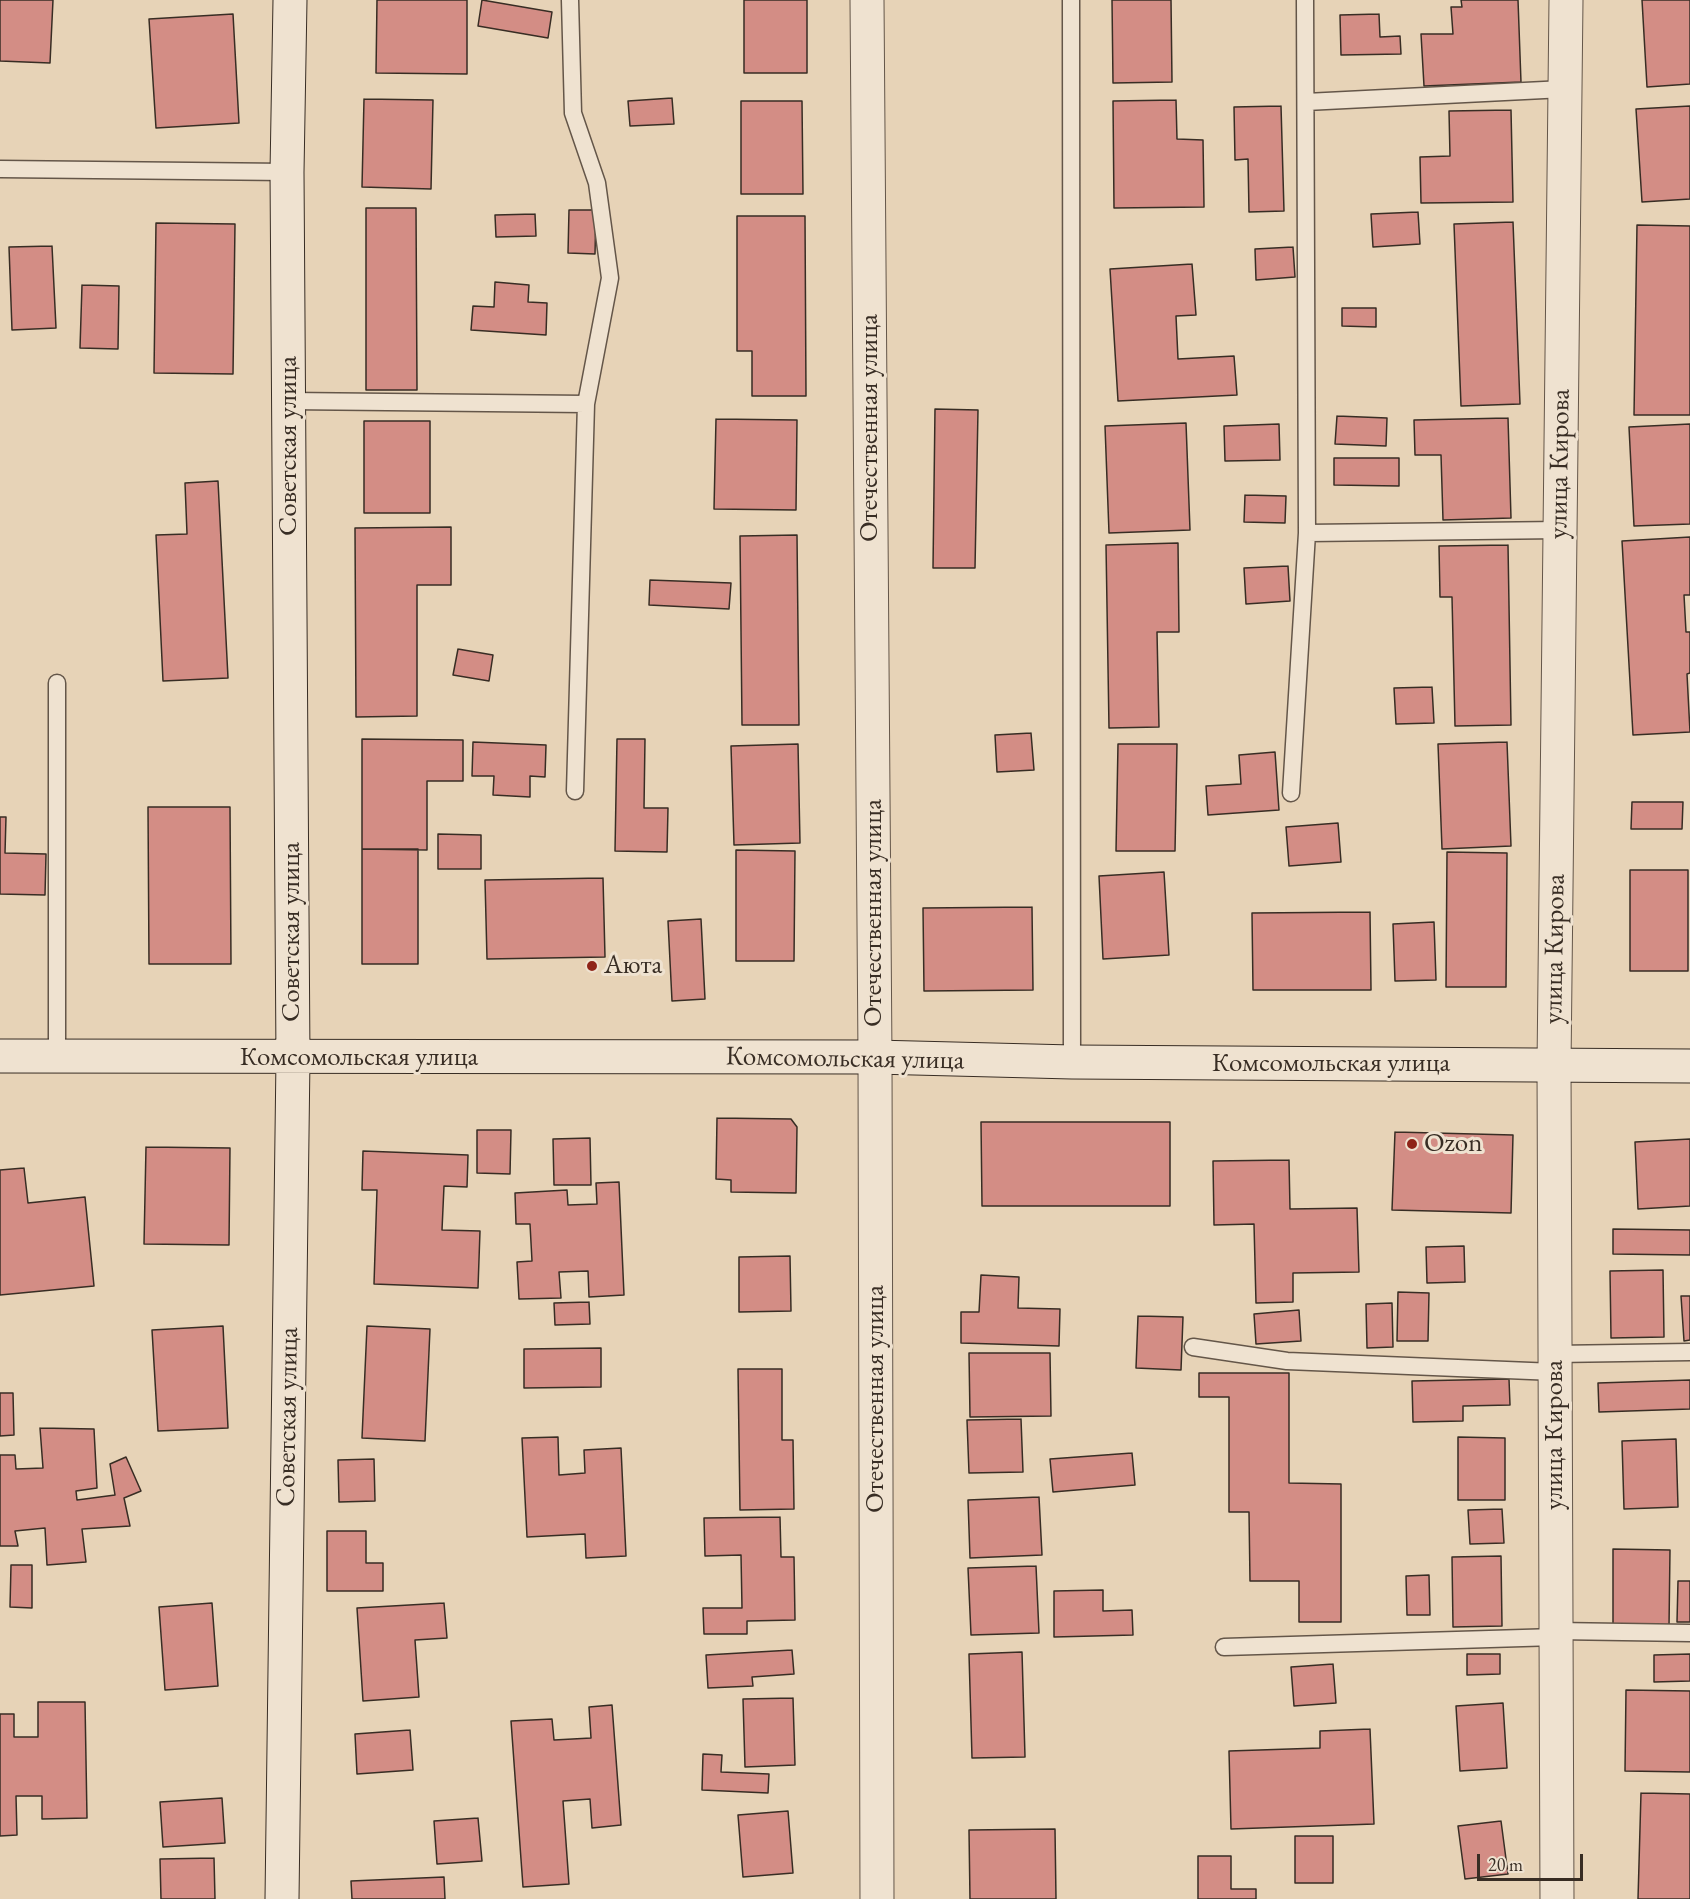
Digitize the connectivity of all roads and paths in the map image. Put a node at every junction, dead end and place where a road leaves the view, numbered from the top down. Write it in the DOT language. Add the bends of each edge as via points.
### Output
graph roads {
  1 [pos="290,0"];
  2 [pos="570,0"];
  3 [pos="867,0"];
  4 [pos="1071,0"];
  5 [pos="1305,0"];
  6 [pos="1566,0"];
  7 [pos="1564,89"];
  8 [pos="1306,102"];
  9 [pos="0,169"];
  10 [pos="287,172"];
  11 [pos="288,401"];
  12 [pos="586,404"];
  13 [pos="1560,530"];
  14 [pos="1307,533"];
  15 [pos="57,683"];
  16 [pos="575,791"];
  17 [pos="1291,794"];
  18 [pos="0,1056"];
  19 [pos="57,1056"];
  20 [pos="875,1057"];
  21 [pos="292,1058"];
  22 [pos="1072,1062"];
  23 [pos="1554,1065"];
  24 [pos="1690,1066"];
  25 [pos="1193,1347"];
  26 [pos="1690,1352"];
  27 [pos="1555,1363"];
  28 [pos="1690,1633"];
  29 [pos="1556,1634"];
  30 [pos="1224,1647"];
  31 [pos="282,1899"];
  32 [pos="877,1899"];
  33 [pos="1557,1899"];
  1 -- 10 [label="street, Советская улица"];
  2 -- 12 [label="lane" via="573,113 597,183 610,278"];
  3 -- 20 [label="street, Отечественная улица"];
  4 -- 22 [label="lane"];
  5 -- 8 [label="lane"];
  6 -- 7 [label="street, улица Кирова"];
  7 -- 8 [label="lane"];
  7 -- 13 [label="street, улица Кирова"];
  8 -- 14 [label="lane"];
  9 -- 10 [label="lane"];
  10 -- 11 [label="street, Советская улица"];
  11 -- 12 [label="lane"];
  11 -- 21 [label="street, Советская улица"];
  12 -- 16 [label="lane"];
  13 -- 14 [label="lane"];
  13 -- 23 [label="street, улица Кирова"];
  14 -- 17 [label="lane"];
  15 -- 19 [label="lane"];
  18 -- 19 [label="street, Комсомольская улица"];
  19 -- 21 [label="street, Комсомольская улица"];
  20 -- 21 [label="street, Комсомольская улица"];
  20 -- 22 [label="street, Комсомольская улица"];
  20 -- 32 [label="street, Отечественная улица"];
  21 -- 31 [label="street, Советская улица"];
  22 -- 23 [label="street, Комсомольская улица"];
  23 -- 24 [label="street, Комсомольская улица"];
  23 -- 27 [label="street, улица Кирова"];
  25 -- 27 [label="lane" via="1287,1361"];
  26 -- 27 [label="lane"];
  27 -- 29 [label="street, улица Кирова"];
  28 -- 29 [label="lane"];
  29 -- 30 [label="lane"];
  29 -- 33 [label="street, улица Кирова"];
}
